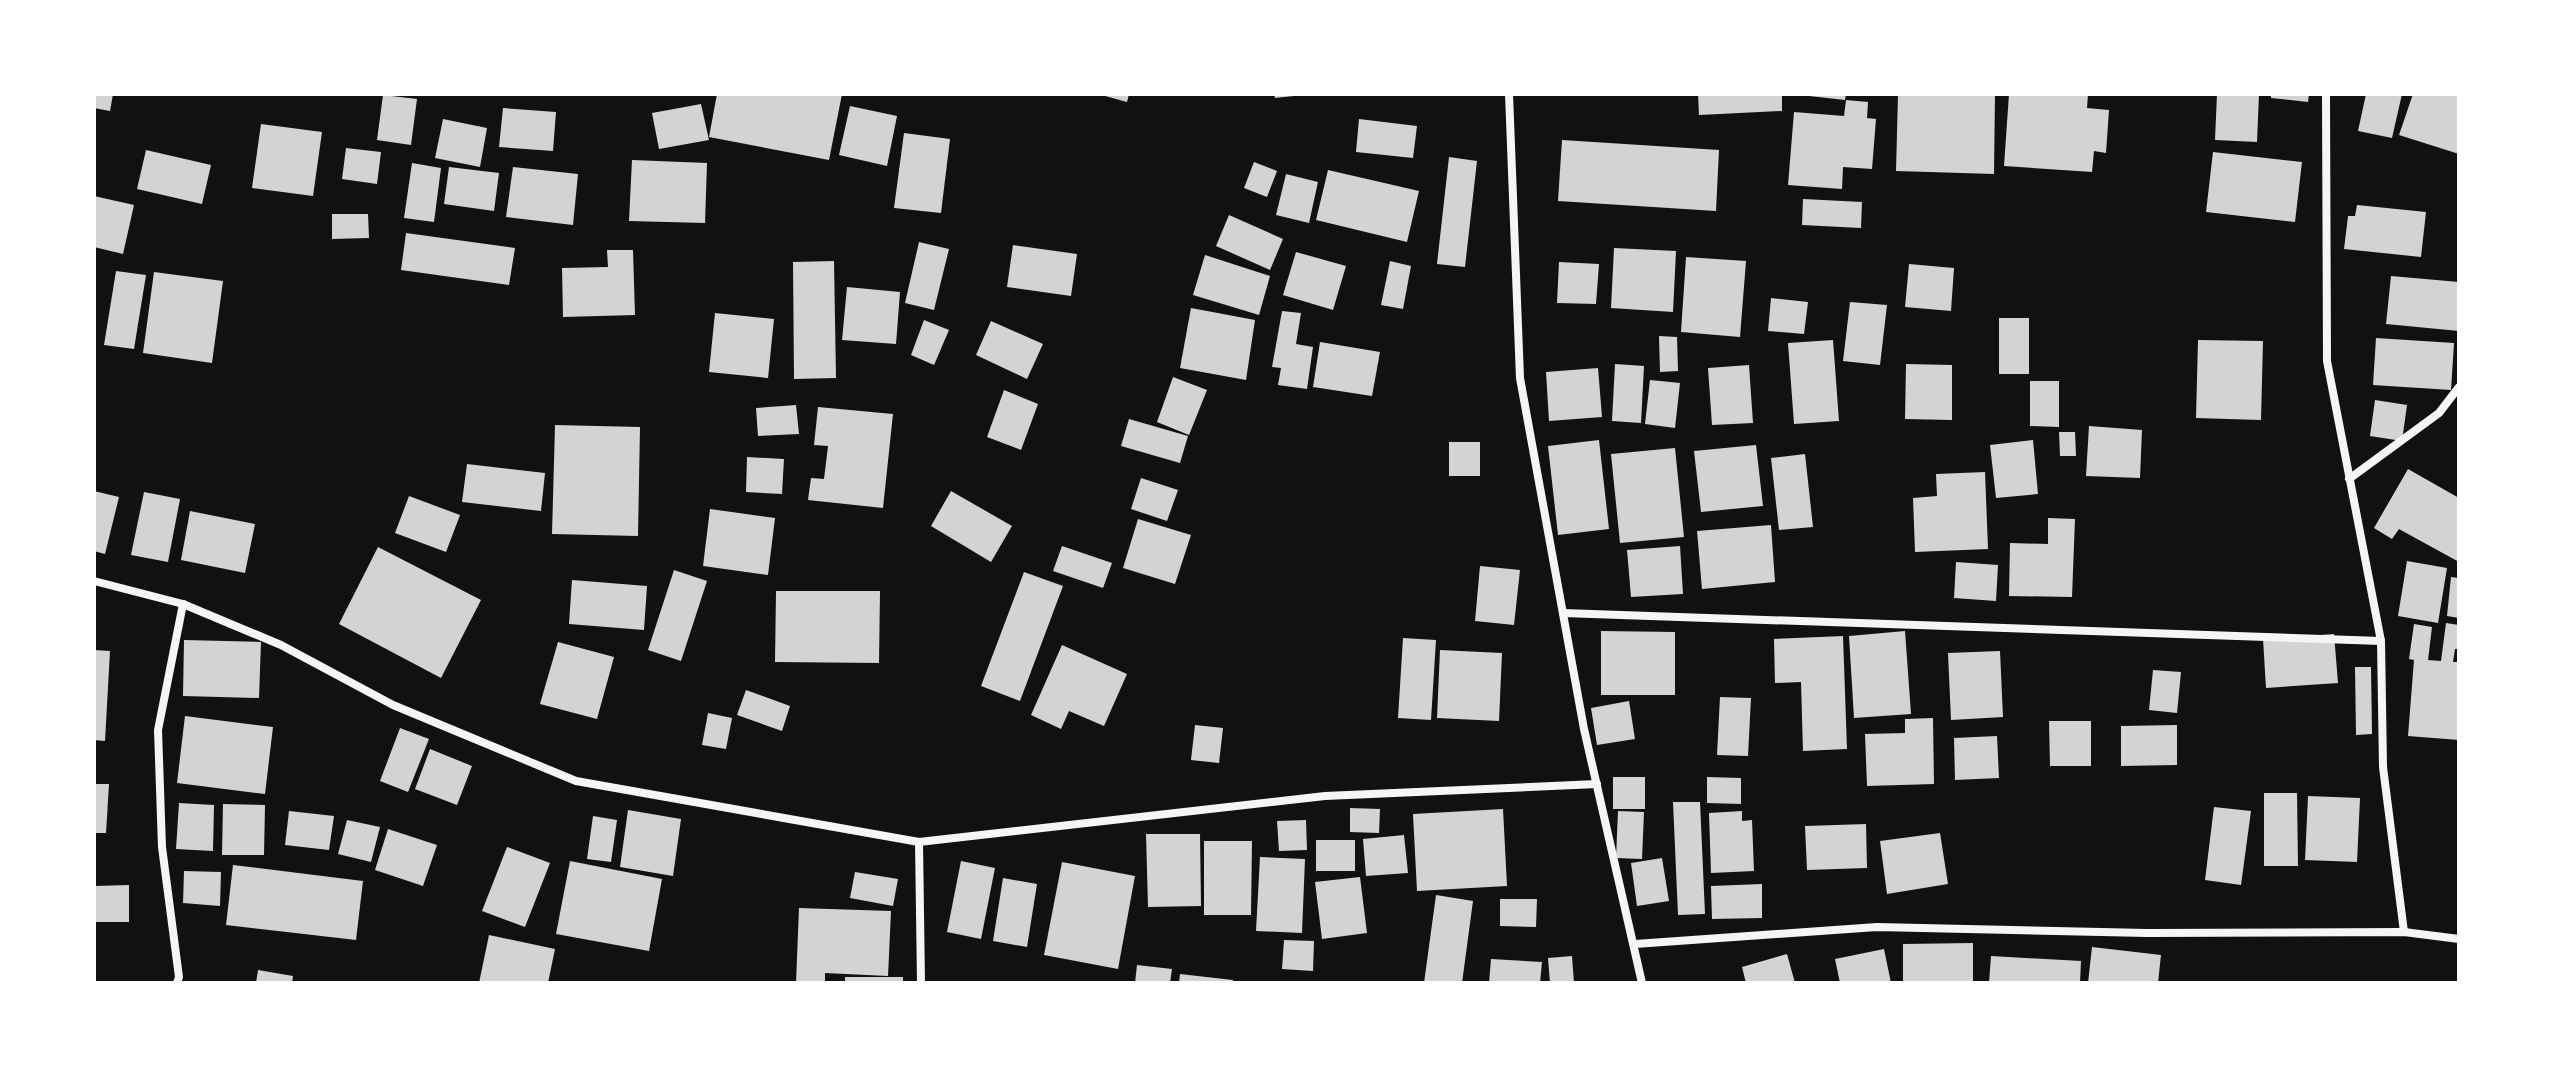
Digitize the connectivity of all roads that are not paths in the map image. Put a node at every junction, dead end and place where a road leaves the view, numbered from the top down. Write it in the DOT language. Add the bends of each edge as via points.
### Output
graph roads {
  1 [pos="1509,94"];
  2 [pos="2326,94"];
  3 [pos="2459,387"];
  4 [pos="2349,479"];
  5 [pos="94,581"];
  6 [pos="183,604"];
  7 [pos="1563,613"];
  8 [pos="2381,641"];
  9 [pos="1597,784"];
  10 [pos="919,842"];
  11 [pos="2404,932"];
  12 [pos="2459,939"];
  13 [pos="1635,944"];
  14 [pos="177,983"];
  15 [pos="921,983"];
  16 [pos="1642,983"];
  1 -- 7 [label="street" via="1520,378"];
  2 -- 4 [label="street" via="2327,361"];
  3 -- 4 [label="street" via="2439,413"];
  4 -- 8 [label="street"];
  5 -- 6 [label="street"];
  6 -- 10 [label="street" via="281,645 393,705 576,781"];
  6 -- 14 [label="street" via="158,730 162,847"];
  7 -- 8 [label="street"];
  7 -- 9 [label="street"];
  8 -- 11 [label="street" via="2383,767"];
  9 -- 10 [label="street" via="1325,796"];
  9 -- 13 [label="street"];
  10 -- 15 [label="street"];
  11 -- 12 [label="street"];
  11 -- 13 [label="street" via="1877,927"];
  13 -- 16 [label="street"];
}
